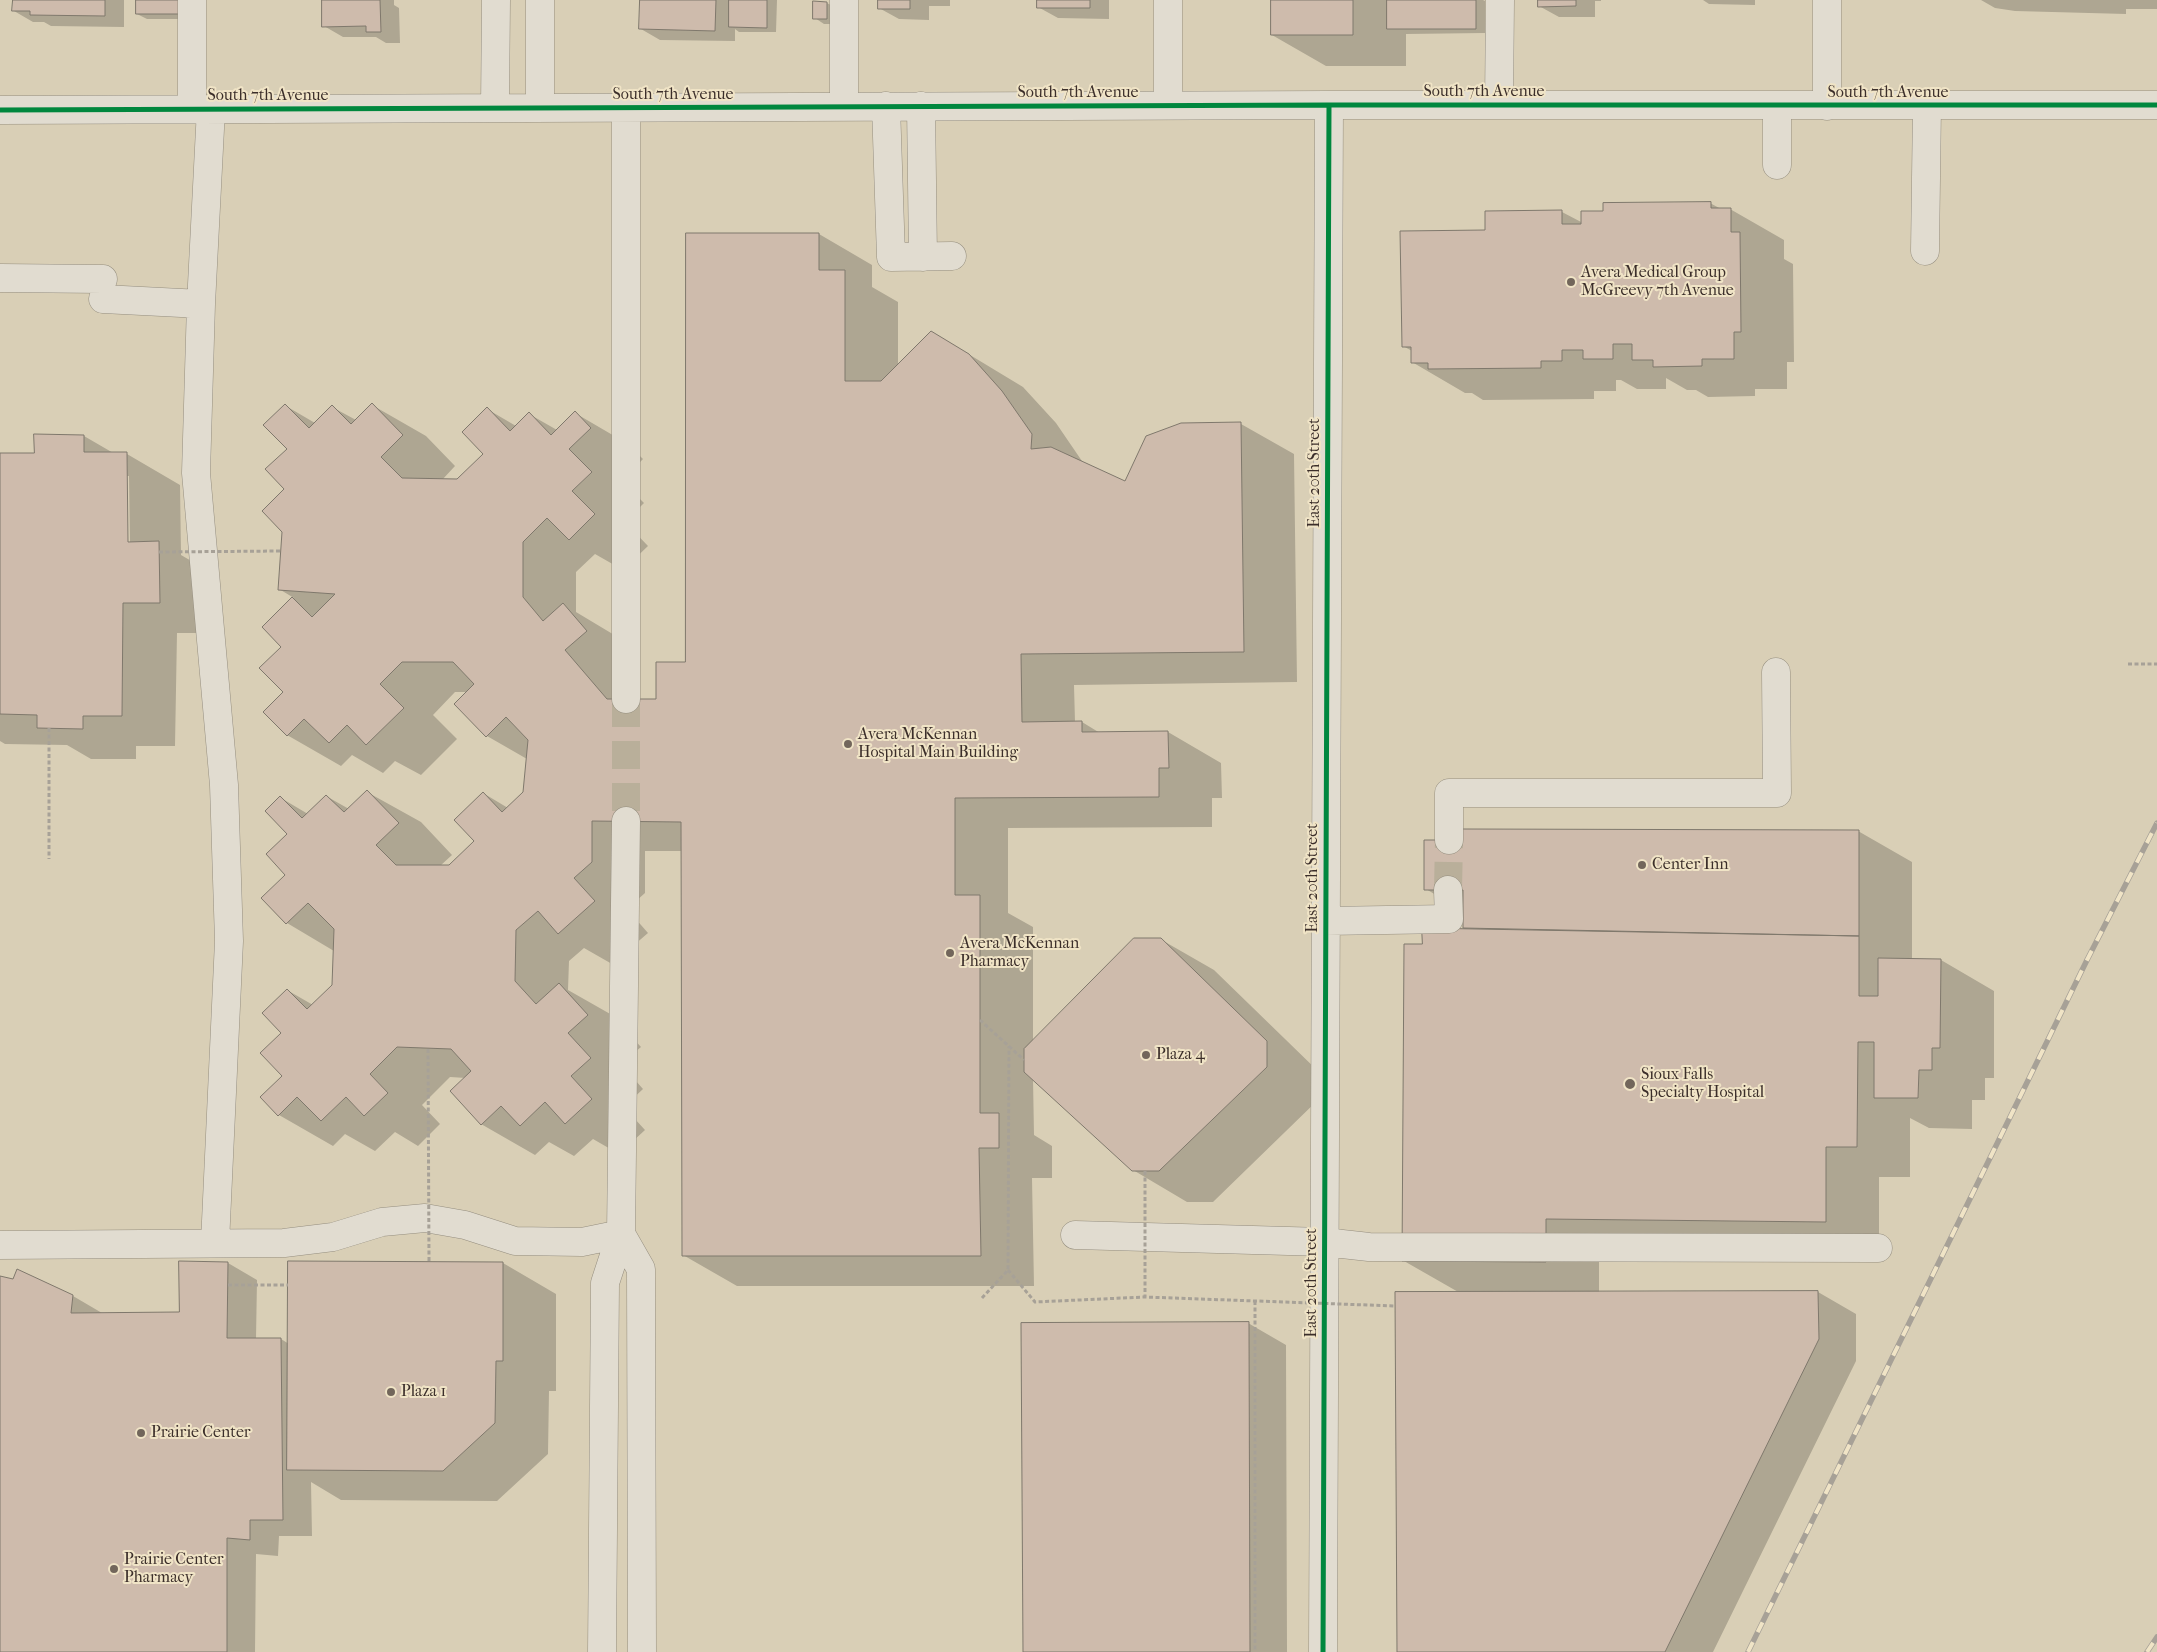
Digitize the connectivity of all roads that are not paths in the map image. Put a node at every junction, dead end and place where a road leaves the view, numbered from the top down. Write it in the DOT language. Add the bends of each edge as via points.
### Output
graph roads {
  1 [pos="192,0"];
  2 [pos="496,0"];
  3 [pos="540,0"];
  4 [pos="844,0"];
  5 [pos="1168,0"];
  6 [pos="1500,0"];
  7 [pos="1827,0"];
  8 [pos="1168,105"];
  9 [pos="1329,105"];
  10 [pos="1499,105"];
  11 [pos="2157,105"];
  12 [pos="886,106"];
  13 [pos="921,106"];
  14 [pos="1777,106"];
  15 [pos="1827,106"];
  16 [pos="1927,106"];
  17 [pos="626,107"];
  18 [pos="844,107"];
  19 [pos="495,108"];
  20 [pos="540,108"];
  21 [pos="202,109"];
  22 [pos="0,110"];
  23 [pos="1777,165"];
  24 [pos="1925,252"];
  25 [pos="923,256"];
  26 [pos="952,256"];
  27 [pos="0,278"];
  28 [pos="201,304"];
  29 [pos="1776,672"];
  30 [pos="626,699"];
  31 [pos="626,821"];
  32 [pos="1449,840"];
  33 [pos="1448,890"];
  34 [pos="1325,921"];
  35 [pos="621,1234"];
  36 [pos="1075,1235"];
  37 [pos="1324,1242"];
  38 [pos="215,1243"];
  39 [pos="0,1245"];
  40 [pos="1878,1248"];
  41 [pos="640,1482"];
  42 [pos="603,1483"];
  43 [pos="602,1652"];
  44 [pos="642,1652"];
  45 [pos="1323,1652"];
  1 -- 21 [label="street"];
  2 -- 19 [label="street"];
  3 -- 20 [label="street"];
  4 -- 18 [label="street"];
  5 -- 8 [label="street"];
  6 -- 10 [label="street"];
  7 -- 15 [label="street"];
  8 -- 9 [label="street, South 7th Avenue"];
  8 -- 13 [label="street, South 7th Avenue"];
  9 -- 10 [label="street, South 7th Avenue"];
  9 -- 34 [label="street, East 20th Street"];
  10 -- 14 [label="street, South 7th Avenue"];
  11 -- 16 [label="street, South 7th Avenue"];
  12 -- 13 [label="street, South 7th Avenue"];
  12 -- 18 [label="street, South 7th Avenue"];
  12 -- 25 [label="street" via="891,257"];
  13 -- 25 [label="street"];
  14 -- 15 [label="street, South 7th Avenue"];
  14 -- 23 [label="street"];
  15 -- 16 [label="street, South 7th Avenue"];
  16 -- 24 [label="street"];
  17 -- 18 [label="street, South 7th Avenue"];
  17 -- 20 [label="street, South 7th Avenue"];
  17 -- 30 [label="street"];
  19 -- 20 [label="street, South 7th Avenue"];
  19 -- 21 [label="street, South 7th Avenue"];
  21 -- 22 [label="street, South 7th Avenue"];
  21 -- 28 [label="street"];
  25 -- 26 [label="street"];
  27 -- 28 [label="street"];
  28 -- 38 [label="street" via="196,474 224,784 229,941"];
  29 -- 32 [label="street" via="1776,793 1449,793"];
  31 -- 35 [label="street"];
  33 -- 34 [label="street" via="1449,919"];
  34 -- 37 [label="street, East 20th Street"];
  35 -- 38 [label="street" via="582,1242 514,1241 465,1225 425,1218 382,1222 333,1237 284,1243"];
  35 -- 41 [label="street" via="641,1269"];
  35 -- 42 [label="street" via="605,1283"];
  36 -- 37 [label="street"];
  37 -- 40 [label="street" via="1369,1247"];
  37 -- 45 [label="street, East 20th Street"];
  38 -- 39 [label="street"];
  41 -- 42 [label="street"];
  41 -- 44 [label="street"];
  42 -- 43 [label="street"];
}
